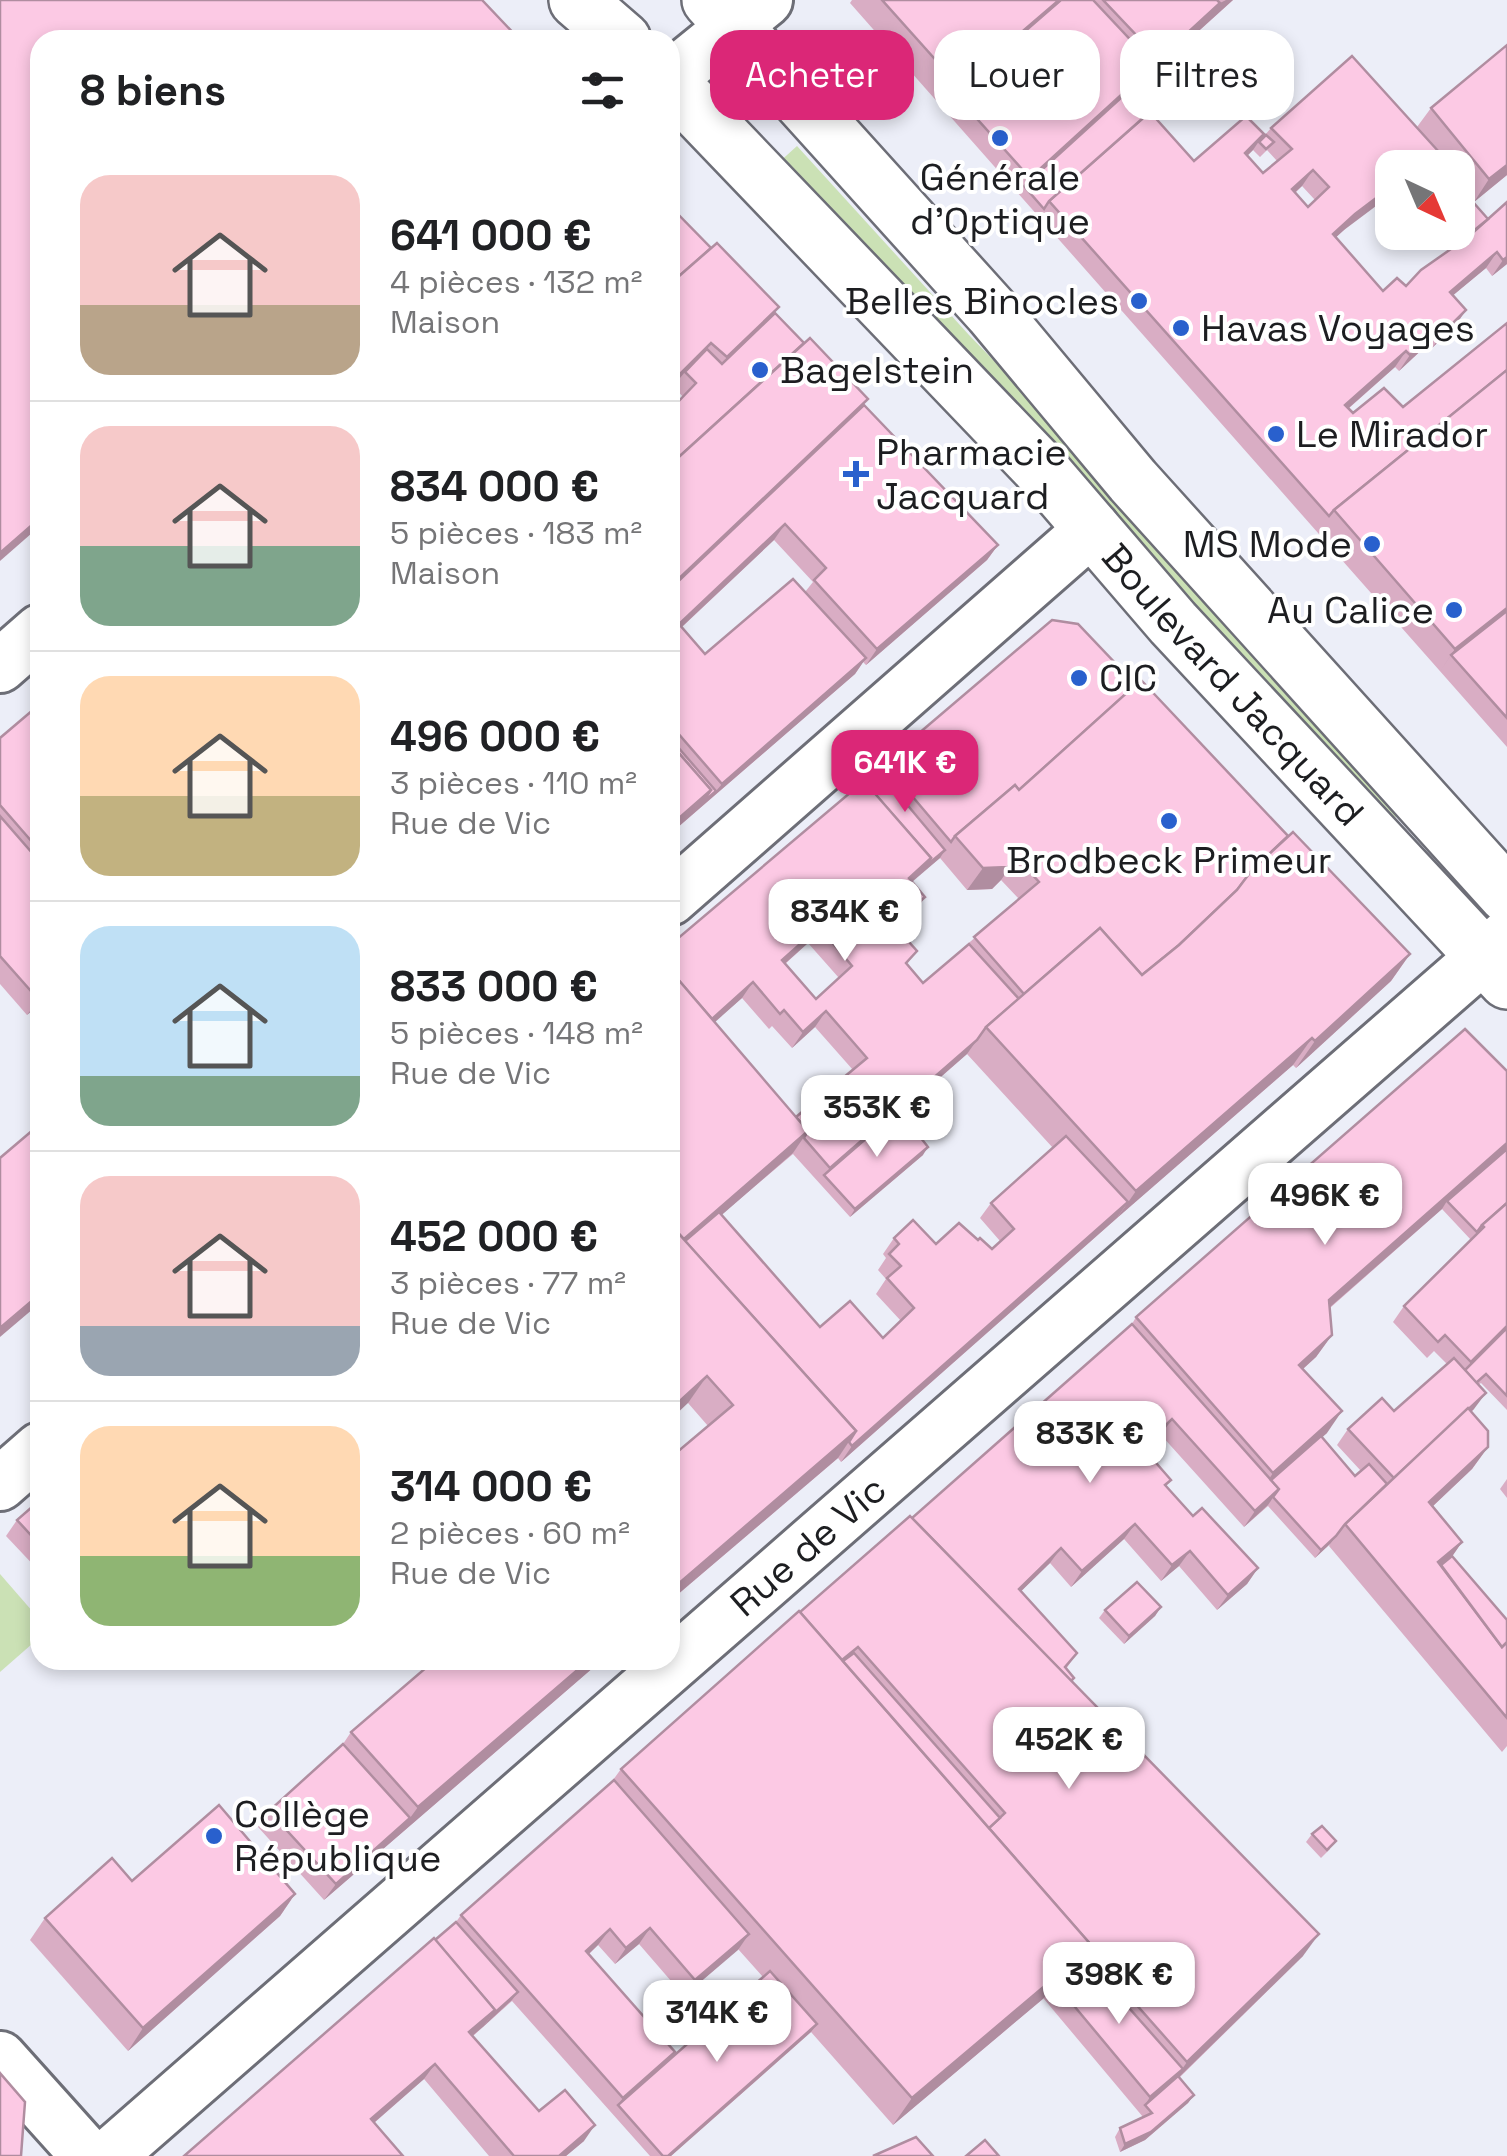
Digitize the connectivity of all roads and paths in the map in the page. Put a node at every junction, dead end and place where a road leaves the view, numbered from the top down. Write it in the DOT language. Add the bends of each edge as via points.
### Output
graph roads {
  1 [pos="578,0"];
  2 [pos="736,9"];
  3 [pos="612,30"];
  4 [pos="680,69"];
  5 [pos="680,90"];
  6 [pos="1094,528"];
  7 [pos="30,640"];
  8 [pos="0,666"];
  9 [pos="680,889"];
  10 [pos="1507,894"];
  11 [pos="1499,957"];
  12 [pos="30,1458"];
  13 [pos="0,1484"];
  14 [pos="680,1663"];
  15 [pos="672,1670"];
  16 [pos="0,2058"];
  17 [pos="88,2156"];
  18 [pos="109,2156"];
  1 -- 3 [label="street"];
  2 -- 4 [label="street"];
  2 -- 10 [label="street, Boulevard Jacquard" via="1133,481"];
  5 -- 6 [label="street, Boulevard Jacquard"];
  6 -- 9 [label="street"];
  6 -- 11 [label="street, Boulevard Jacquard" via="1173,623 1415,880"];
  7 -- 8 [label="street"];
  11 -- 14 [label="street, Rue de Vic"];
  12 -- 13 [label="street"];
  15 -- 18 [label="street, Rue de Vic"];
  16 -- 17 [label="street"];
}
